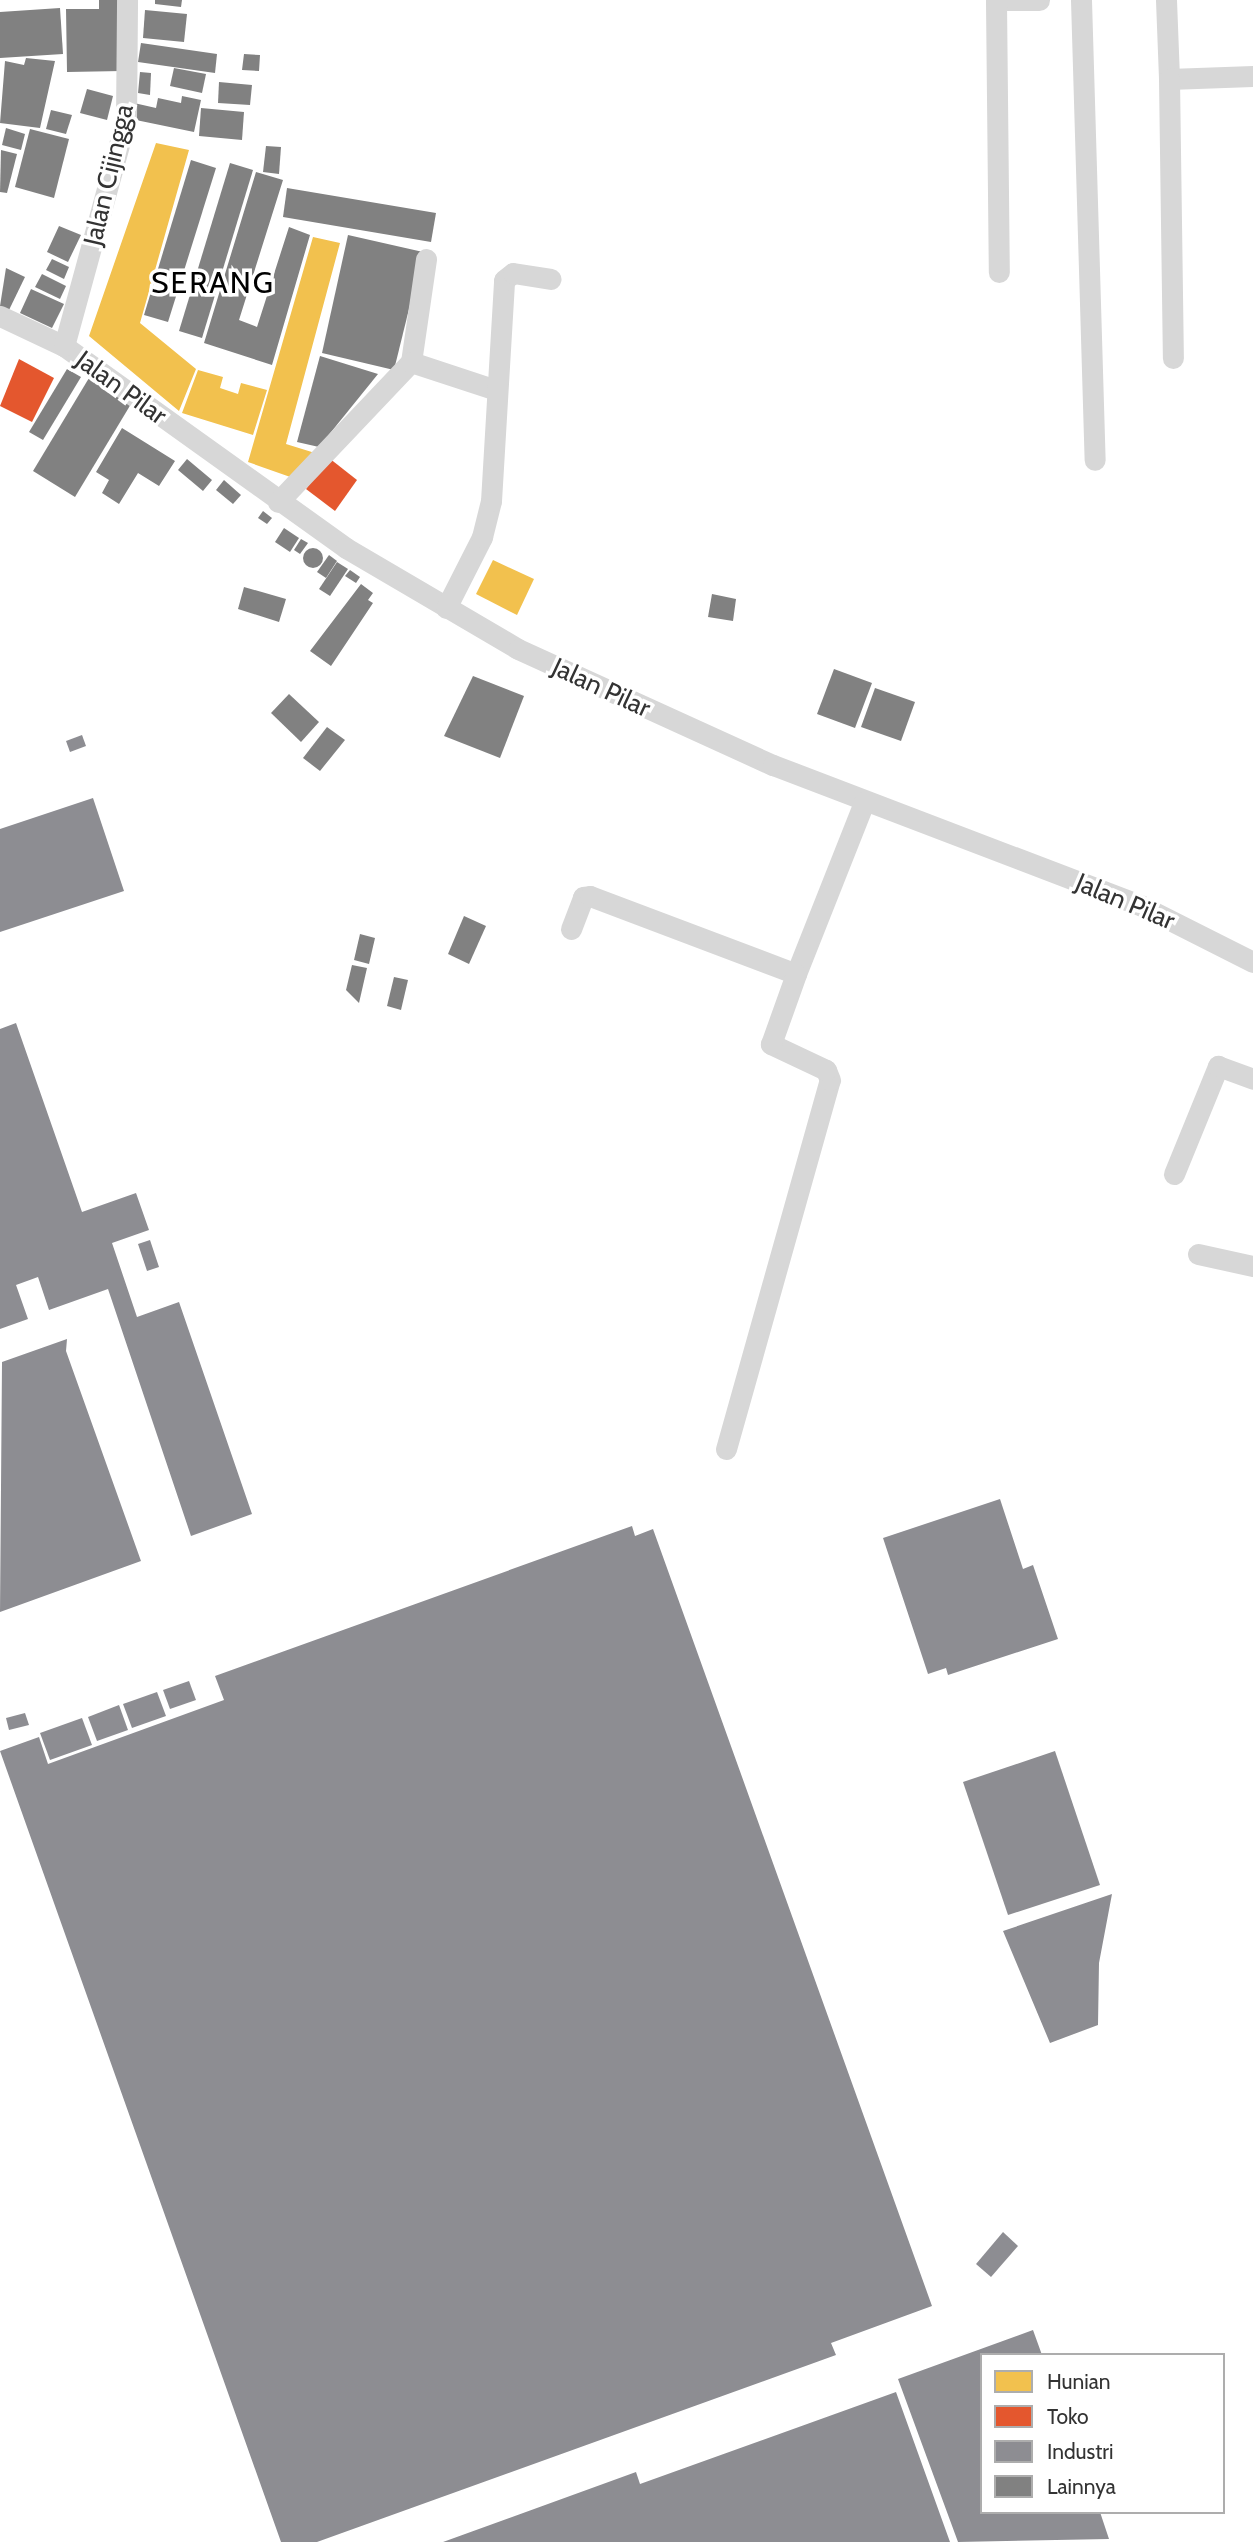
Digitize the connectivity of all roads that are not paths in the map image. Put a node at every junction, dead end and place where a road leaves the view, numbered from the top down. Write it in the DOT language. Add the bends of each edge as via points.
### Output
graph roads {
  1 [pos="127,0"];
  2 [pos="1039,0"];
  3 [pos="1081,0"];
  4 [pos="1166,0"];
  5 [pos="996,1"];
  6 [pos="1253,76"];
  7 [pos="1169,79"];
  8 [pos="426,259"];
  9 [pos="999,272"];
  10 [pos="551,279"];
  11 [pos="0,316"];
  12 [pos="64,346"];
  13 [pos="1173,358"];
  14 [pos="411,362"];
  15 [pos="493,389"];
  16 [pos="1095,460"];
  17 [pos="278,502"];
  18 [pos="446,608"];
  19 [pos="864,802"];
  20 [pos="571,929"];
  21 [pos="1253,962"];
  22 [pos="796,974"];
  23 [pos="1253,1079"];
  24 [pos="1174,1174"];
  25 [pos="1198,1254"];
  26 [pos="1253,1266"];
  27 [pos="726,1449"];
  1 -- 12 [label="street, Jalan Cijingga" via="126,120"];
  2 -- 5 [label="street"];
  3 -- 16 [label="street"];
  4 -- 7 [label="street"];
  5 -- 9 [label="street"];
  6 -- 7 [label="street"];
  7 -- 13 [label="street"];
  8 -- 14 [label="street"];
  10 -- 15 [label="street" via="505,276"];
  11 -- 12 [label="street, Jalan Pilar"];
  12 -- 17 [label="street, Jalan Pilar"];
  14 -- 15 [label="street"];
  14 -- 17 [label="street"];
  15 -- 18 [label="street" via="497,419 491,501 482,537"];
  17 -- 18 [label="street, Jalan Pilar"];
  18 -- 19 [label="street, Jalan Pilar" via="518,649"];
  19 -- 21 [label="street, Jalan Pilar" via="1142,906"];
  19 -- 22 [label="street"];
  20 -- 22 [label="street" via="583,897 590,896"];
  22 -- 27 [label="street" via="771,1044 826,1070 830,1080"];
  23 -- 24 [label="street" via="1218,1066"];
  25 -- 26 [label="street"];
}
